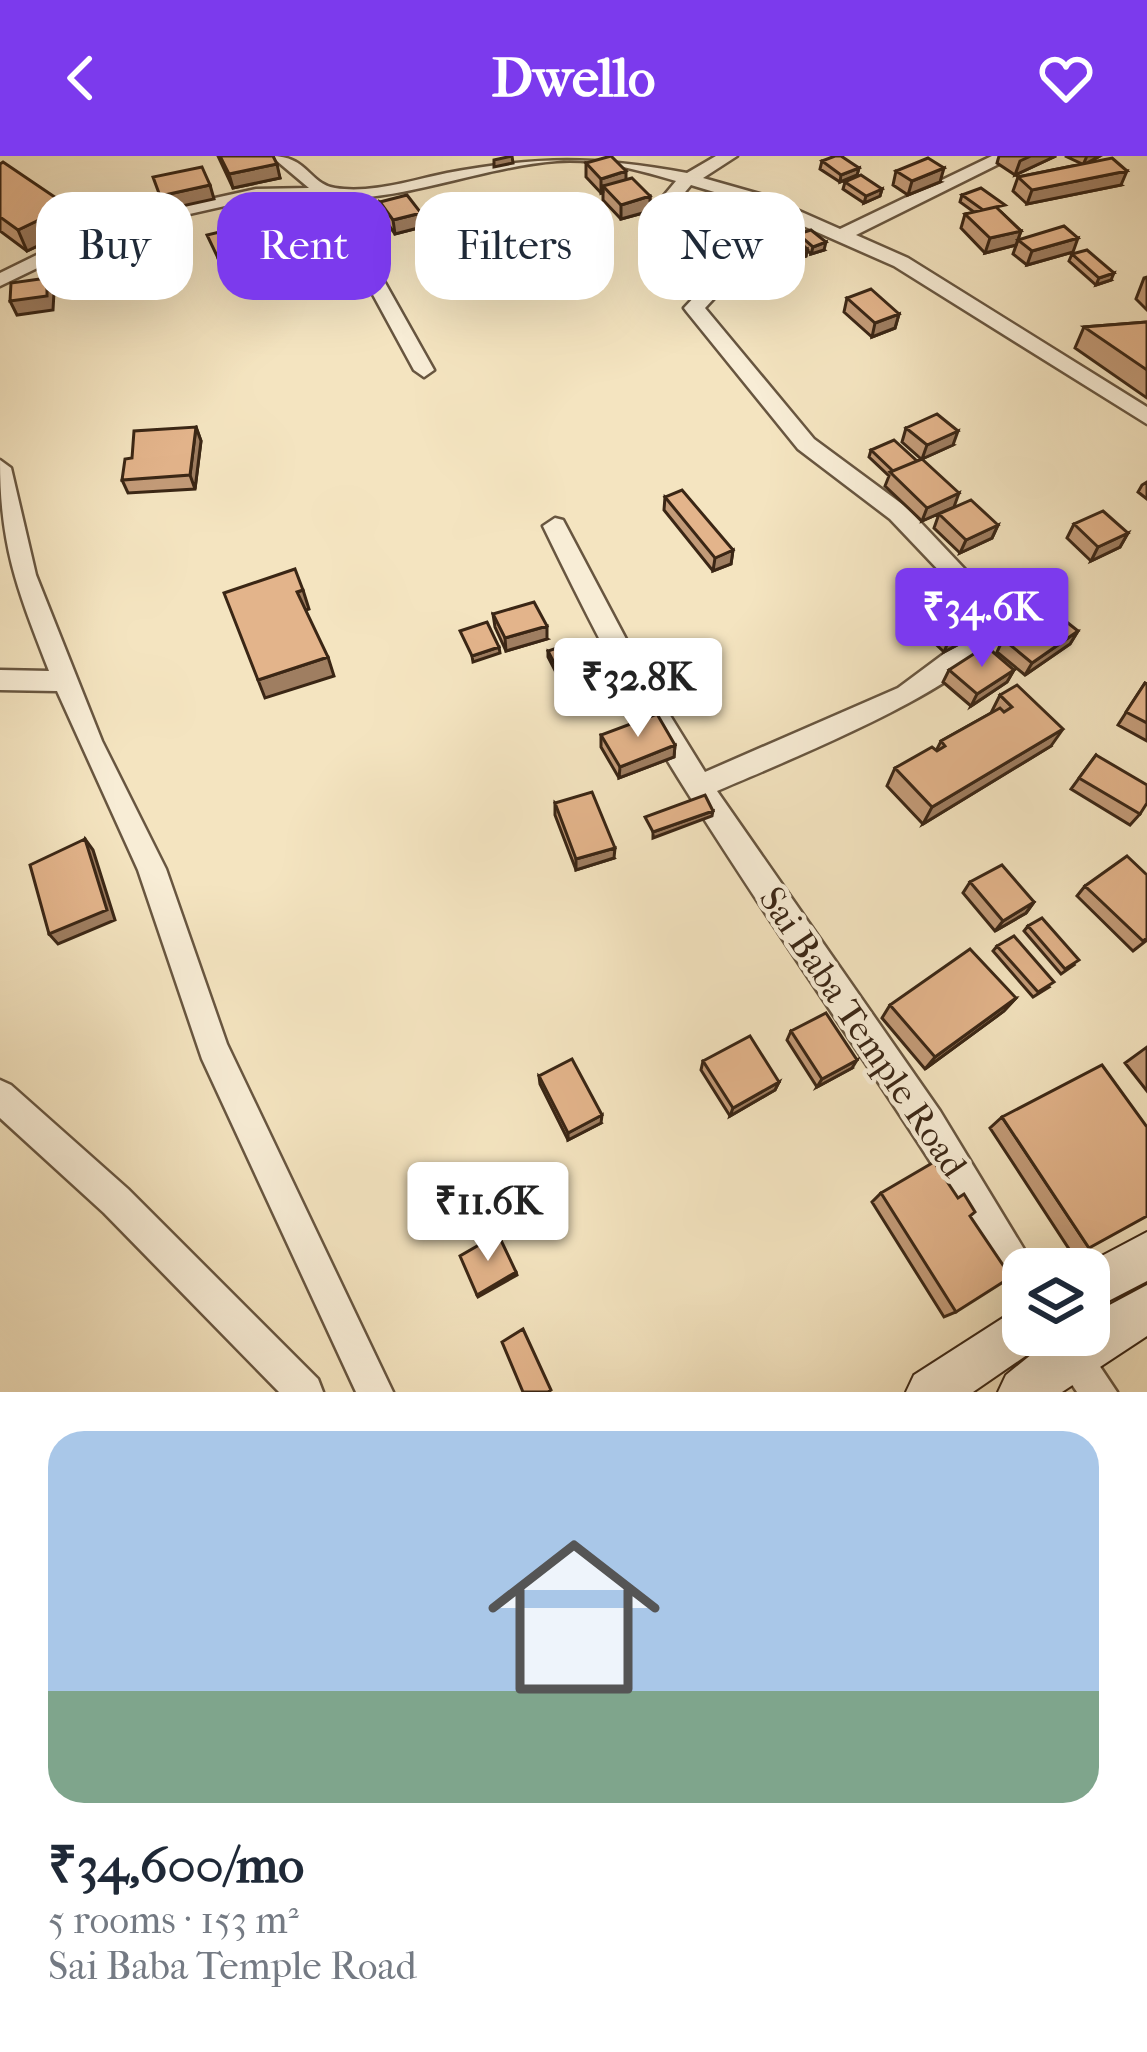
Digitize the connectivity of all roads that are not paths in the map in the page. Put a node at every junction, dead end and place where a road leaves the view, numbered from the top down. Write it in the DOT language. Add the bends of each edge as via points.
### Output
graph roads {
  1 [pos="280,156"];
  2 [pos="559,156"];
  3 [pos="728,156"];
  4 [pos="1006,156"];
  5 [pos="685,182"];
  6 [pos="325,192"];
  7 [pos="381,192"];
  8 [pos="842,235"];
  9 [pos="36,262"];
  10 [pos="0,280"];
  11 [pos="385,300"];
  12 [pos="424,370"];
  13 [pos="1147,417"];
  14 [pos="0,469"];
  15 [pos="555,526"];
  16 [pos="0,680"];
  17 [pos="66,681"];
  18 [pos="698,787"];
  19 [pos="0,1096"];
  20 [pos="1004,1248"];
  21 [pos="1147,1255"];
  22 [pos="1110,1276"];
  23 [pos="1147,1309"];
  24 [pos="1002,1343"];
  25 [pos="1075,1360"];
  26 [pos="305,1392"];
  27 [pos="375,1392"];
  28 [pos="931,1392"];
  29 [pos="1023,1392"];
  1 -- 6 [label="street"];
  2 -- 5 [label="street" via="630,162"];
  2 -- 7 [label="street"];
  3 -- 5 [label="street"];
  4 -- 8 [label="street"];
  5 -- 8 [label="street" via="757,199"];
  5 -- 18 [label="street" via="655,217 700,275 708,294 694,308 806,444 898,513 997,616 996,628 907,695"];
  8 -- 13 [label="street" via="901,262"];
  9 -- 10 [label="street"];
  11 -- 12 [label="street"];
  14 -- 17 [label="street" via="24,575"];
  15 -- 18 [label="street, Sai Baba Temple Road"];
  16 -- 17 [label="street"];
  17 -- 27 [label="street" via="152,869 213,1048"];
  18 -- 20 [label="street, Sai Baba Temple Road" via="932,1129"];
  19 -- 26 [label="street"];
  21 -- 22 [label="street"];
  23 -- 25 [label="street"];
  24 -- 28 [label="street"];
  25 -- 29 [label="street"];
}
